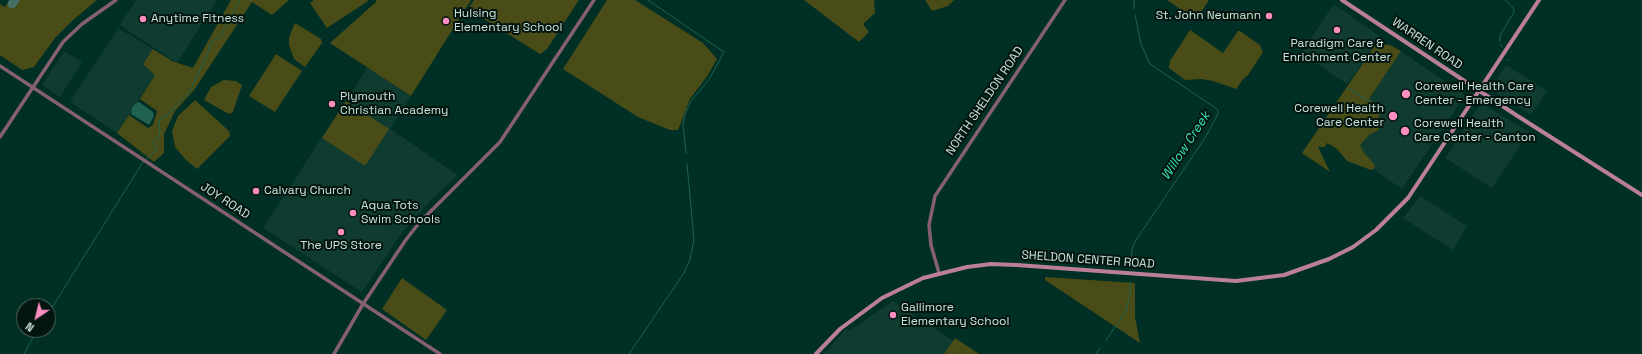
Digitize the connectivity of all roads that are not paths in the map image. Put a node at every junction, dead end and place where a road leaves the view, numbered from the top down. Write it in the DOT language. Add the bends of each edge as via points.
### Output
graph roads {
  1 [pos="115,0"];
  2 [pos="594,0"];
  3 [pos="1065,0"];
  4 [pos="1342,0"];
  5 [pos="1539,0"];
  6 [pos="0,66"];
  7 [pos="32,87"];
  8 [pos="1480,92"];
  9 [pos="0,137"];
  10 [pos="1642,195"];
  11 [pos="939,273"];
  12 [pos="363,304"];
  13 [pos="334,354"];
  14 [pos="440,354"];
  15 [pos="816,354"];
  1 -- 7 [label="street" via="67,37"];
  2 -- 12 [label="street" via="506,135 485,160 413,230"];
  3 -- 11 [label="street, NORTH SHELDON ROAD" via="935,196 929,218 931,245"];
  4 -- 8 [label="main road, WARREN ROAD"];
  5 -- 8 [label="main road, SHELDON CENTER ROAD"];
  6 -- 7 [label="street, JOY ROAD"];
  7 -- 9 [label="street"];
  7 -- 12 [label="street, JOY ROAD"];
  8 -- 10 [label="main road, WARREN ROAD"];
  8 -- 11 [label="main road, SHELDON CENTER ROAD" via="1424,177 1402,205 1371,234 1329,259 1284,275 1236,281 1004,264 967,267"];
  11 -- 15 [label="main road, SHELDON CENTER ROAD" via="894,291 840,329"];
  12 -- 13 [label="street"];
  12 -- 14 [label="street, JOY ROAD"];
}
